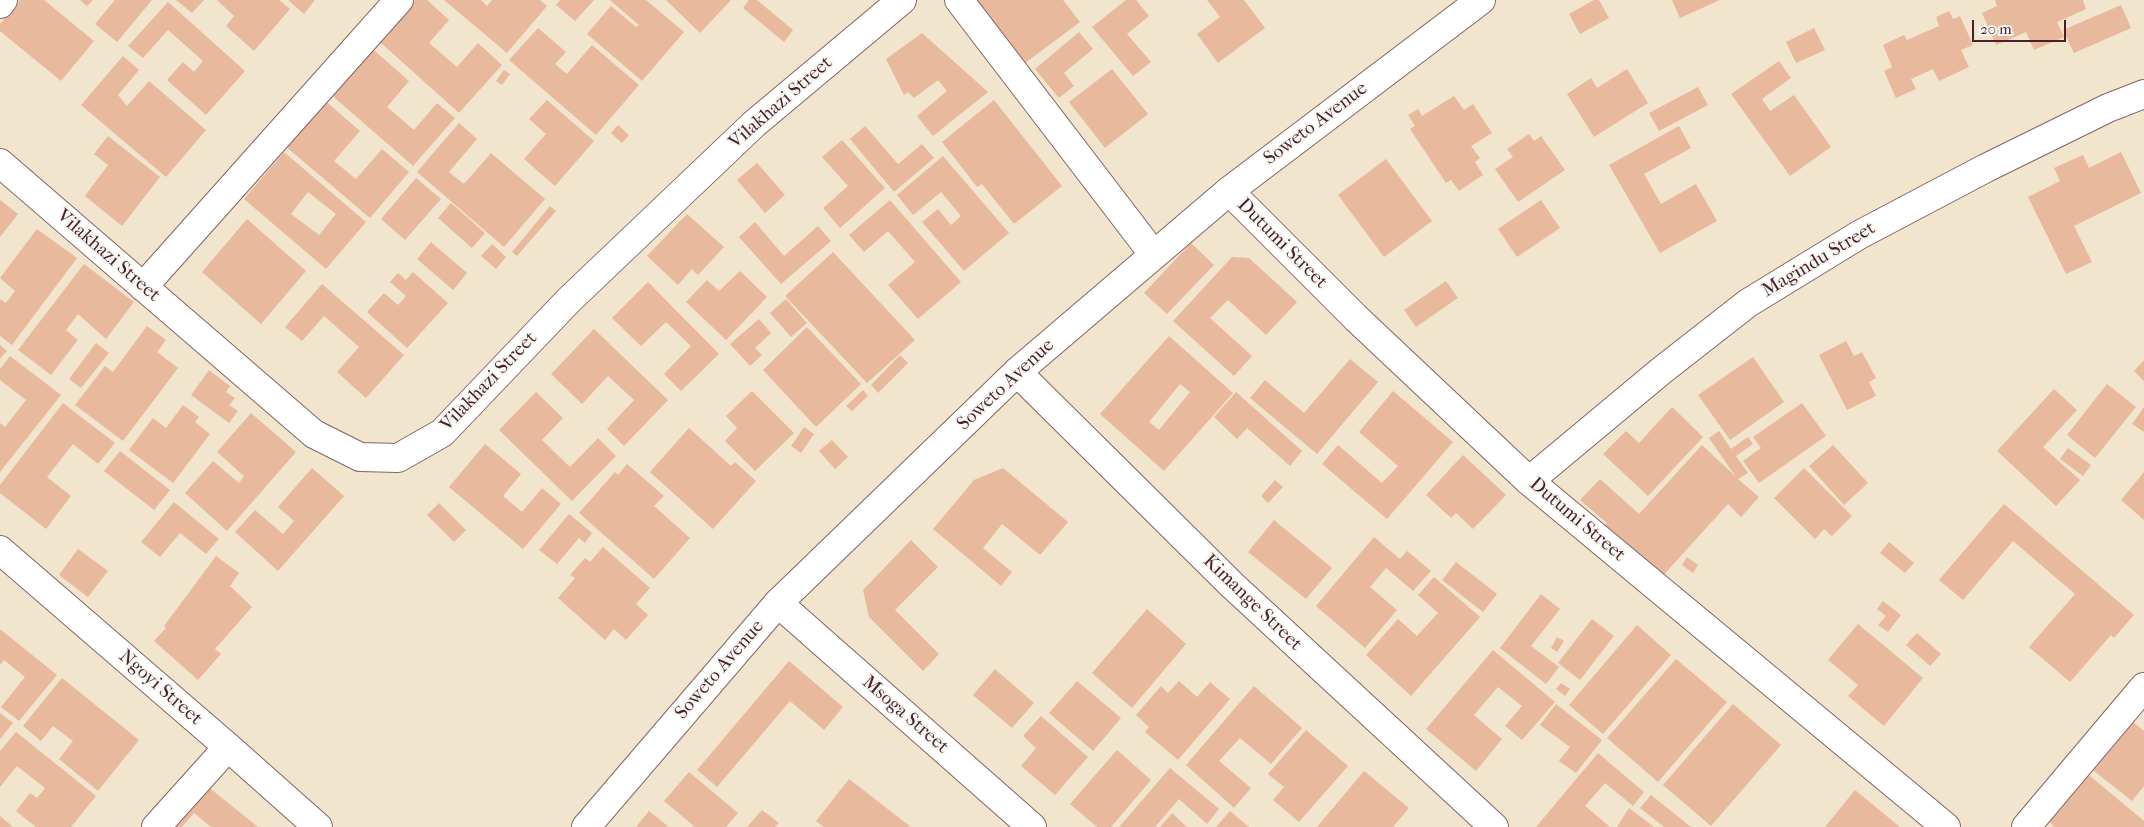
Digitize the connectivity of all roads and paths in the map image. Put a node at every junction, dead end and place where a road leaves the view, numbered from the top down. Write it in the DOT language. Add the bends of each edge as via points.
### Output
graph roads {
  1 [pos="3,0"];
  2 [pos="399,0"];
  3 [pos="902,0"];
  4 [pos="959,0"];
  5 [pos="1481,0"];
  6 [pos="0,4"];
  7 [pos="2144,94"];
  8 [pos="0,162"];
  9 [pos="1229,191"];
  10 [pos="1154,255"];
  11 [pos="143,286"];
  12 [pos="1017,372"];
  13 [pos="1529,481"];
  14 [pos="2,556"];
  15 [pos="778,603"];
  16 [pos="2144,687"];
  17 [pos="228,747"];
  18 [pos="156,827"];
  19 [pos="318,827"];
  20 [pos="586,827"];
  21 [pos="1032,827"];
  22 [pos="1494,827"];
  23 [pos="1946,827"];
  24 [pos="2026,827"];
  1 -- 6 [label="street"];
  2 -- 11 [label="street"];
  3 -- 11 [label="street, Vilakhazi Street" via="754,124 569,300 442,433 398,458 360,457 314,434"];
  4 -- 10 [label="street"];
  5 -- 9 [label="street, Soweto Avenue"];
  7 -- 13 [label="street, Magindu Street" via="2108,108 1961,181 1859,235 1748,303"];
  8 -- 11 [label="street, Vilakhazi Street"];
  9 -- 10 [label="street, Soweto Avenue"];
  9 -- 13 [label="street, Dutumi Street" via="1356,318"];
  10 -- 12 [label="street, Soweto Avenue"];
  12 -- 15 [label="street, Soweto Avenue"];
  12 -- 22 [label="street, Kimange Street" via="1232,585"];
  13 -- 23 [label="street, Dutumi Street"];
  14 -- 17 [label="street, Ngoyi Street"];
  15 -- 20 [label="street, Soweto Avenue"];
  15 -- 21 [label="street, Msoga Street"];
  16 -- 24 [label="street"];
  17 -- 18 [label="street"];
  17 -- 19 [label="street, Ngoyi Street"];
}
